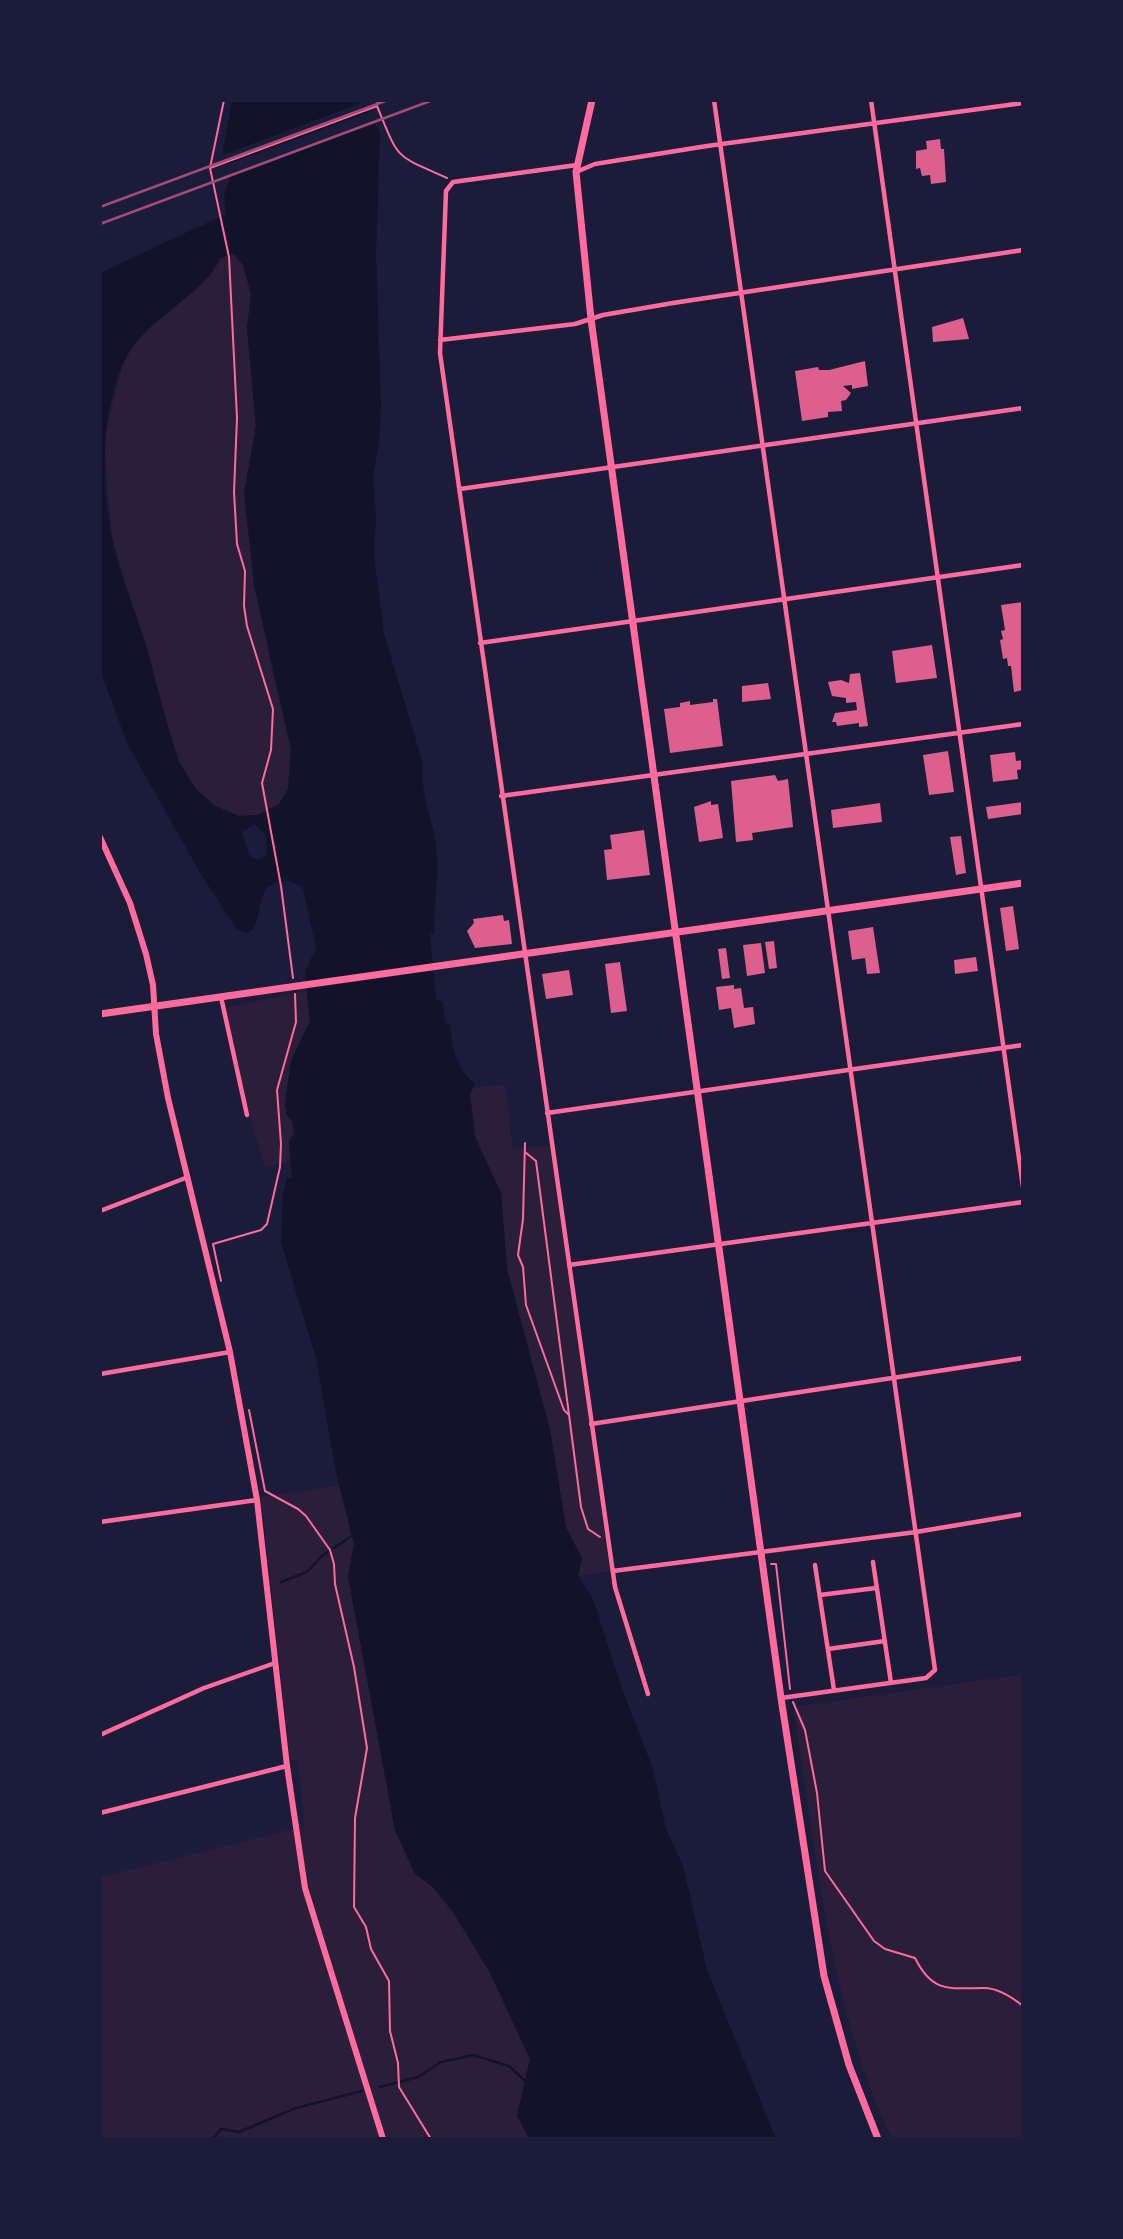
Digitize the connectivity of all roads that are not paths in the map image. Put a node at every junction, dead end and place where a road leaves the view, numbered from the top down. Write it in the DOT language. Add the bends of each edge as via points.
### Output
graph roads {
  1 [pos="593,100"];
  2 [pos="714,100"];
  3 [pos="871,100"];
  4 [pos="1023,103"];
  5 [pos="875,123"];
  6 [pos="720,145"];
  7 [pos="595,164"];
  8 [pos="577,165"];
  9 [pos="1023,250"];
  10 [pos="894,270"];
  11 [pos="741,294"];
  12 [pos="592,319"];
  13 [pos="440,340"];
  14 [pos="1023,408"];
  15 [pos="916,425"];
  16 [pos="764,446"];
  17 [pos="609,466"];
  18 [pos="460,489"];
  19 [pos="1023,565"];
  20 [pos="938,578"];
  21 [pos="785,600"];
  22 [pos="631,621"];
  23 [pos="480,643"];
  24 [pos="1023,724"];
  25 [pos="960,734"];
  26 [pos="806,752"];
  27 [pos="653,774"];
  28 [pos="501,796"];
  29 [pos="100,837"];
  30 [pos="1023,883"];
  31 [pos="983,888"];
  32 [pos="828,910"];
  33 [pos="675,931"];
  34 [pos="524,953"];
  35 [pos="221,997"];
  36 [pos="154,1006"];
  37 [pos="100,1014"];
  38 [pos="1023,1045"];
  39 [pos="1004,1047"];
  40 [pos="849,1069"];
  41 [pos="698,1091"];
  42 [pos="547,1113"];
  43 [pos="247,1115"];
  44 [pos="188,1177"];
  45 [pos="1023,1186"];
  46 [pos="1023,1202"];
  47 [pos="100,1210"];
  48 [pos="871,1224"];
  49 [pos="719,1245"];
  50 [pos="569,1265"];
  51 [pos="230,1352"];
  52 [pos="1023,1358"];
  53 [pos="100,1374"];
  54 [pos="895,1379"];
  55 [pos="741,1400"];
  56 [pos="591,1424"];
  57 [pos="257,1500"];
  58 [pos="1023,1514"];
  59 [pos="100,1522"];
  60 [pos="916,1532"];
  61 [pos="763,1553"];
  62 [pos="873,1562"];
  63 [pos="815,1565"];
  64 [pos="612,1571"];
  65 [pos="876,1588"];
  66 [pos="820,1595"];
  67 [pos="885,1641"];
  68 [pos="828,1649"];
  69 [pos="275,1663"];
  70 [pos="891,1683"];
  71 [pos="834,1690"];
  72 [pos="648,1694"];
  73 [pos="781,1698"];
  74 [pos="100,1735"];
  75 [pos="287,1766"];
  76 [pos="100,1813"];
  77 [pos="383,2139"];
  78 [pos="878,2139"];
  1 -- 8 [label="main road"];
  2 -- 6 [label="street"];
  3 -- 5 [label="street"];
  4 -- 5 [label="street"];
  5 -- 6 [label="street"];
  5 -- 10 [label="street"];
  6 -- 7 [label="street"];
  6 -- 11 [label="street"];
  7 -- 8 [label="street"];
  7 -- 8 [label="street"];
  8 -- 12 [label="main road"];
  8 -- 13 [label="street" via="450,181"];
  9 -- 10 [label="street"];
  10 -- 11 [label="street"];
  10 -- 15 [label="street"];
  11 -- 12 [label="street"];
  11 -- 16 [label="street"];
  12 -- 13 [label="street"];
  12 -- 17 [label="main road"];
  13 -- 18 [label="street"];
  14 -- 15 [label="street"];
  15 -- 16 [label="street"];
  15 -- 20 [label="street"];
  16 -- 17 [label="street"];
  16 -- 21 [label="street"];
  17 -- 18 [label="street"];
  17 -- 22 [label="main road"];
  18 -- 23 [label="street"];
  19 -- 20 [label="street"];
  20 -- 21 [label="street"];
  20 -- 25 [label="street"];
  21 -- 22 [label="street"];
  21 -- 26 [label="street"];
  22 -- 23 [label="street"];
  22 -- 27 [label="main road"];
  23 -- 28 [label="street"];
  24 -- 25 [label="street"];
  25 -- 26 [label="street"];
  25 -- 31 [label="street"];
  26 -- 27 [label="street"];
  26 -- 32 [label="street"];
  27 -- 28 [label="street"];
  27 -- 33 [label="main road"];
  28 -- 34 [label="street"];
  29 -- 36 [label="main road" via="130,903 153,985"];
  30 -- 31 [label="main road"];
  31 -- 32 [label="main road"];
  31 -- 39 [label="street"];
  32 -- 33 [label="main road"];
  32 -- 40 [label="street"];
  33 -- 34 [label="main road"];
  33 -- 41 [label="main road"];
  34 -- 35 [label="main road"];
  34 -- 42 [label="street"];
  35 -- 36 [label="main road"];
  35 -- 43 [label="street"];
  36 -- 37 [label="main road"];
  36 -- 44 [label="main road" via="168,1098"];
  38 -- 39 [label="street"];
  39 -- 40 [label="street"];
  39 -- 45 [label="street"];
  40 -- 41 [label="street"];
  40 -- 48 [label="street"];
  41 -- 42 [label="street"];
  41 -- 49 [label="main road"];
  42 -- 50 [label="street"];
  44 -- 47 [label="street"];
  44 -- 51 [label="main road"];
  46 -- 48 [label="street"];
  48 -- 49 [label="street"];
  48 -- 54 [label="street"];
  49 -- 50 [label="street"];
  49 -- 55 [label="main road"];
  50 -- 56 [label="street"];
  51 -- 53 [label="street"];
  51 -- 57 [label="main road"];
  52 -- 54 [label="street"];
  54 -- 55 [label="street"];
  54 -- 60 [label="street"];
  55 -- 56 [label="street"];
  55 -- 61 [label="main road"];
  56 -- 64 [label="street"];
  57 -- 59 [label="street"];
  57 -- 69 [label="main road"];
  58 -- 60 [label="street"];
  60 -- 61 [label="street"];
  60 -- 70 [label="street" via="935,1670 933,1675"];
  61 -- 64 [label="street"];
  61 -- 73 [label="main road"];
  62 -- 65 [label="street"];
  63 -- 66 [label="street"];
  64 -- 72 [label="street"];
  65 -- 66 [label="street"];
  65 -- 67 [label="street"];
  66 -- 68 [label="street"];
  67 -- 68 [label="street"];
  67 -- 70 [label="street"];
  68 -- 71 [label="street"];
  69 -- 74 [label="street" via="204,1688"];
  69 -- 75 [label="main road"];
  70 -- 71 [label="street"];
  71 -- 73 [label="street"];
  73 -- 78 [label="main road" via="824,1976 849,2065"];
  75 -- 76 [label="street"];
  75 -- 77 [label="main road" via="305,1888"];
}
